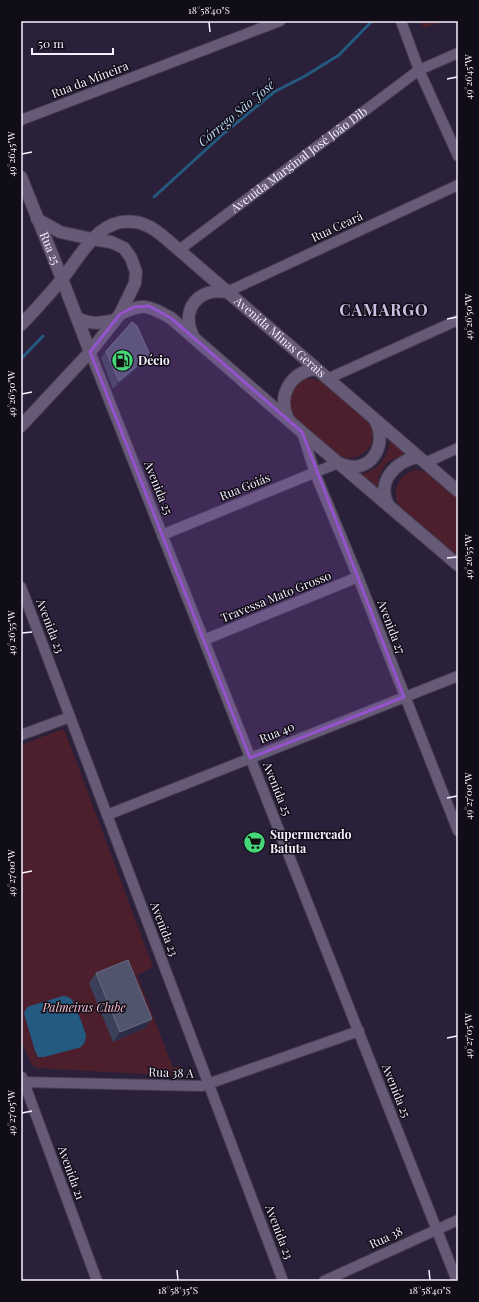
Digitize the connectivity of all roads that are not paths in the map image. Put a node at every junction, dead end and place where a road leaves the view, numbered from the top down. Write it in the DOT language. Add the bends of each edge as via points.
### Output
graph roads {
  1 [pos="280,21"];
  2 [pos="401,21"];
  3 [pos="458,53"];
  4 [pos="419,70"];
  5 [pos="21,120"];
  6 [pos="458,156"];
  7 [pos="21,177"];
  8 [pos="458,185"];
  9 [pos="37,219"];
  10 [pos="92,239"];
  11 [pos="178,250"];
  12 [pos="62,279"];
  13 [pos="227,292"];
  14 [pos="118,317"];
  15 [pos="77,318"];
  16 [pos="458,320"];
  17 [pos="21,325"];
  18 [pos="193,337"];
  19 [pos="90,352"];
  20 [pos="316,369"];
  21 [pos="327,379"];
  22 [pos="288,419"];
  23 [pos="375,419"];
  24 [pos="21,426"];
  25 [pos="302,432"];
  26 [pos="458,448"];
  27 [pos="422,460"];
  28 [pos="338,463"];
  29 [pos="315,473"];
  30 [pos="458,490"];
  31 [pos="390,507"];
  32 [pos="162,535"];
  33 [pos="458,565"];
  34 [pos="358,577"];
  35 [pos="21,587"];
  36 [pos="204,640"];
  37 [pos="458,676"];
  38 [pos="404,697"];
  39 [pos="70,717"];
  40 [pos="21,735"];
  41 [pos="250,758"];
  42 [pos="107,815"];
  43 [pos="458,831"];
  44 [pos="358,1032"];
  45 [pos="22,1080"];
  46 [pos="209,1084"];
  47 [pos="458,1220"];
  48 [pos="437,1229"];
  49 [pos="97,1281"];
  50 [pos="283,1281"];
  51 [pos="324,1281"];
  52 [pos="457,1281"];
  1 -- 5 [label="street, Rua da Mineira"];
  2 -- 4 [label="street"];
  3 -- 4 [label="street, Avenida Marginal José João Dib"];
  4 -- 6 [label="street"];
  4 -- 11 [label="street, Avenida Marginal José João Dib"];
  7 -- 9 [label="main road, Rua 25"];
  8 -- 13 [label="street, Rua Ceará"];
  9 -- 10 [label="main road, Rua 25" via="60,232"];
  9 -- 12 [label="main road, Rua 25"];
  10 -- 11 [label="main road, Avenida Minas Gerais" via="102,230 118,222 135,222 150,227"];
  10 -- 12 [label="main road"];
  10 -- 14 [label="main road" via="111,242 124,248 134,265 135,283"];
  11 -- 13 [label="main road, Avenida Minas Gerais"];
  12 -- 15 [label="main road"];
  12 -- 17 [label="main road"];
  13 -- 18 [label="main road" via="209,292 194,302 188,320"];
  13 -- 20 [label="main road, Avenida Minas Gerais"];
  14 -- 15 [label="main road" via="99,323 87,323"];
  14 -- 18 [label="main road" via="134,307 149,306 171,318"];
  14 -- 19 [label="main road"];
  15 -- 19 [label="main road"];
  16 -- 21 [label="street"];
  18 -- 22 [label="main road"];
  19 -- 24 [label="main road"];
  19 -- 32 [label="street, Avenida 25"];
  20 -- 21 [label="main road, Avenida Minas Gerais"];
  20 -- 22 [label="main road" via="300,374 288,386 283,403"];
  21 -- 23 [label="main road, Avenida Minas Gerais"];
  22 -- 25 [label="main road"];
  23 -- 27 [label="main road, Avenida Minas Gerais"];
  23 -- 28 [label="main road" via="380,442 374,457 356,467"];
  25 -- 28 [label="main road"];
  25 -- 29 [label="street, Avenida 27"];
  26 -- 27 [label="street"];
  27 -- 30 [label="main road, Avenida Minas Gerais"];
  27 -- 31 [label="main road" via="410,459 402,462 389,475 384,491 385,500"];
  28 -- 29 [label="street, Rua Goiás"];
  28 -- 31 [label="main road"];
  29 -- 32 [label="street, Rua Goiás"];
  29 -- 34 [label="street, Avenida 27"];
  31 -- 33 [label="main road"];
  32 -- 36 [label="street, Avenida 25"];
  34 -- 36 [label="street, Travessa Mato Grosso"];
  34 -- 38 [label="street, Avenida 27"];
  35 -- 39 [label="street, Avenida 23"];
  36 -- 41 [label="street, Avenida 25"];
  37 -- 38 [label="street, Rua 40"];
  38 -- 41 [label="street, Rua 40"];
  38 -- 43 [label="street, Avenida 27"];
  39 -- 40 [label="street"];
  39 -- 42 [label="street, Avenida 23"];
  41 -- 42 [label="street, Rua 40"];
  41 -- 44 [label="street, Avenida 25"];
  42 -- 46 [label="street, Avenida 23"];
  44 -- 46 [label="street, Rua 38 A"];
  44 -- 48 [label="street, Avenida 25"];
  45 -- 46 [label="street, Rua 38 A" via="202,1086"];
  45 -- 49 [label="street, Avenida 21"];
  46 -- 50 [label="street, Avenida 23"];
  47 -- 48 [label="street, Rua 38"];
  48 -- 51 [label="street, Rua 38"];
  48 -- 52 [label="street, Avenida 25"];
}
